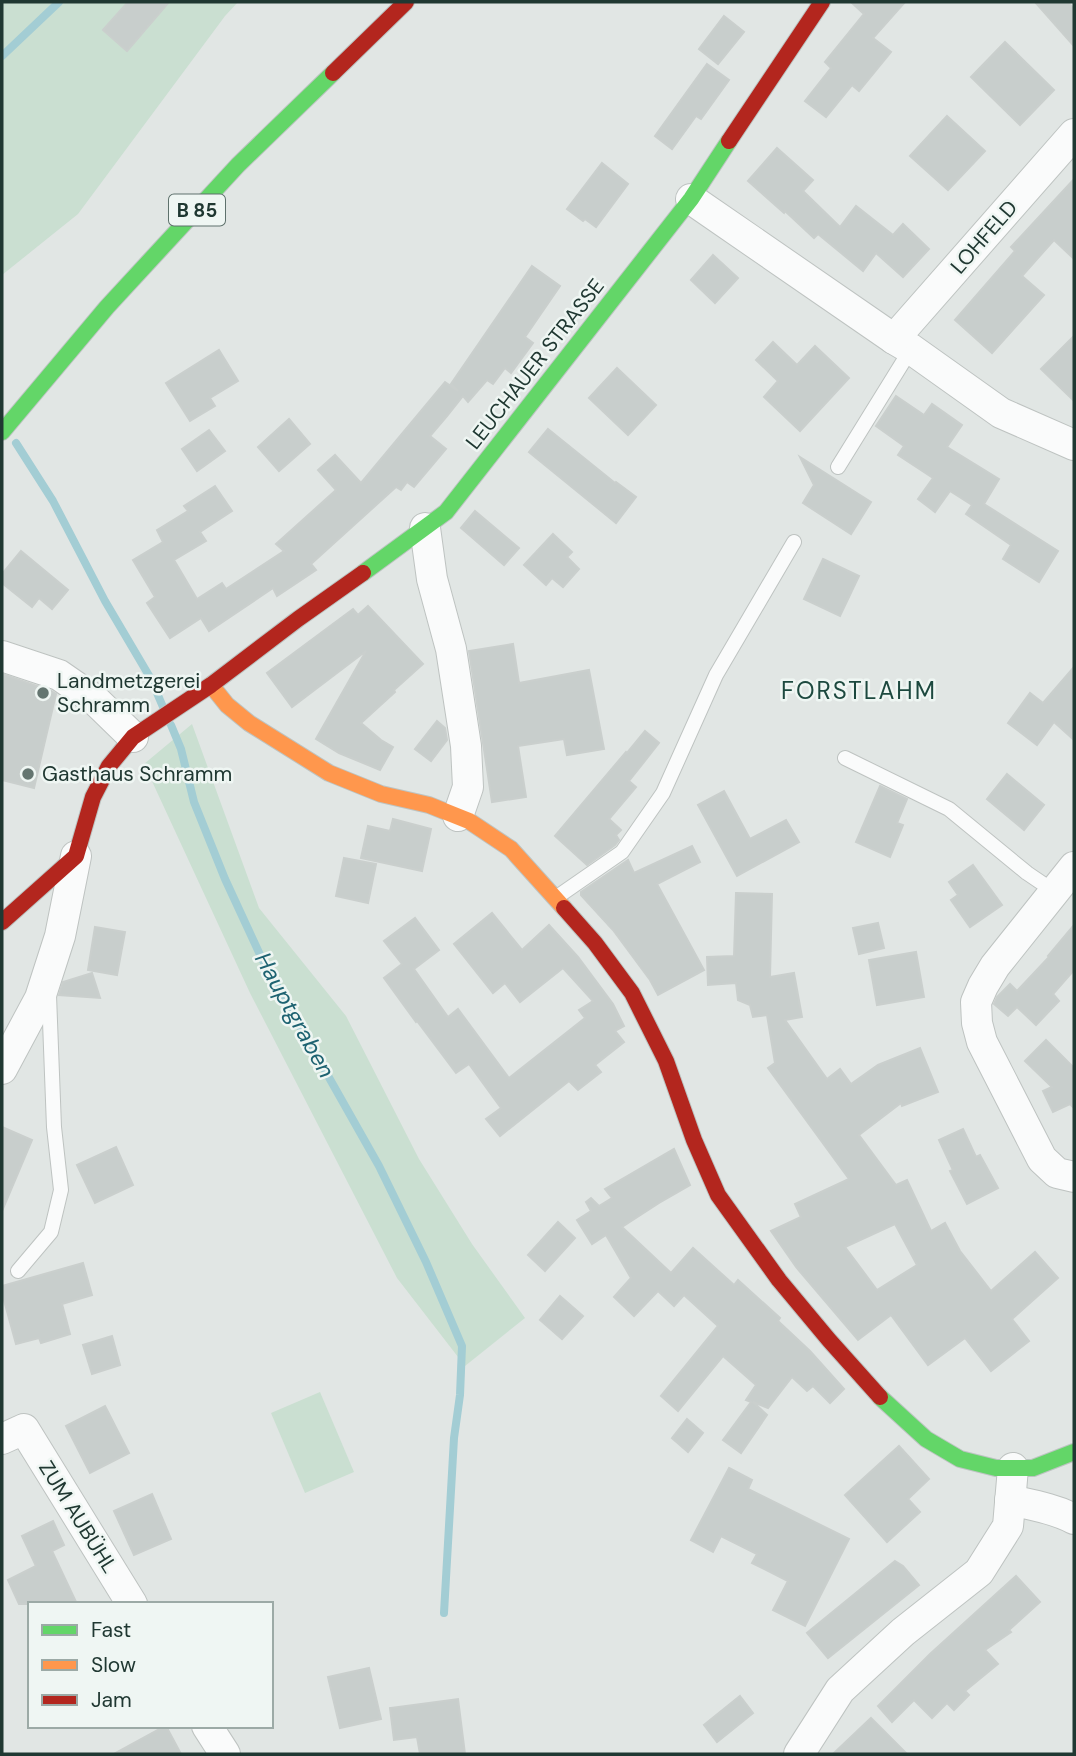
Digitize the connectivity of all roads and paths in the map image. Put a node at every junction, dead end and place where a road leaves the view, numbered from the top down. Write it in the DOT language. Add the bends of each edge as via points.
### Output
graph roads {
  1 [pos="406,2"];
  2 [pos="822,2"];
  3 [pos="1074,134"];
  4 [pos="691,200"];
  5 [pos="902,344"];
  6 [pos="2,432"];
  7 [pos="1074,445"];
  8 [pos="838,467"];
  9 [pos="425,528"];
  10 [pos="794,542"];
  11 [pos="2,656"];
  12 [pos="211,685"];
  13 [pos="133,737"];
  14 [pos="845,758"];
  15 [pos="458,816"];
  16 [pos="76,856"];
  17 [pos="1074,867"];
  18 [pos="1055,892"];
  19 [pos="556,898"];
  20 [pos="2,922"];
  21 [pos="48,972"];
  22 [pos="2,1069"];
  23 [pos="1074,1177"];
  24 [pos="18,1271"];
  25 [pos="13,1434"];
  26 [pos="1074,1452"];
  27 [pos="1013,1468"];
  28 [pos="1010,1500"];
  29 [pos="1074,1519"];
  30 [pos="131,1602"];
  31 [pos="209,1728"];
  32 [pos="225,1754"];
  33 [pos="799,1754"];
  1 -- 6 [label="street, B 85" via="238,165 107,307"];
  2 -- 4 [label="street, LEUCHAUER STRASSE"];
  3 -- 5 [label="street, LOHFELD"];
  4 -- 5 [label="street"];
  4 -- 9 [label="street, LEUCHAUER STRASSE" via="446,512"];
  5 -- 7 [label="street" via="1001,413"];
  5 -- 8 [label="lane"];
  9 -- 12 [label="street, LEUCHAUER STRASSE"];
  9 -- 15 [label="street" via="466,746 468,787"];
  10 -- 19 [label="lane" via="716,675 663,793 622,852"];
  11 -- 13 [label="street" via="59,675 95,700"];
  12 -- 13 [label="street, LEUCHAUER STRASSE"];
  12 -- 15 [label="street" via="249,723 329,773"];
  13 -- 16 [label="street, LEUCHAUER STRASSE" via="109,766 93,797"];
  14 -- 18 [label="lane" via="949,809"];
  15 -- 19 [label="street" via="511,849"];
  16 -- 20 [label="street"];
  16 -- 21 [label="street"];
  17 -- 18 [label="street"];
  18 -- 23 [label="street" via="983,986 976,1002 977,1023 982,1042 1042,1159 1057,1173"];
  19 -- 27 [label="street" via="632,993 666,1061 718,1195 779,1280 871,1387 926,1438 960,1459"];
  21 -- 22 [label="street" via="40,998"];
  21 -- 24 [label="lane" via="61,1190 51,1232"];
  25 -- 30 [label="street, ZUM AUBÜHL"];
  26 -- 27 [label="street" via="1032,1468"];
  27 -- 28 [label="street"];
  28 -- 29 [label="street"];
  28 -- 33 [label="street" via="1008,1526 979,1572 840,1690"];
  31 -- 32 [label="street"];
}
